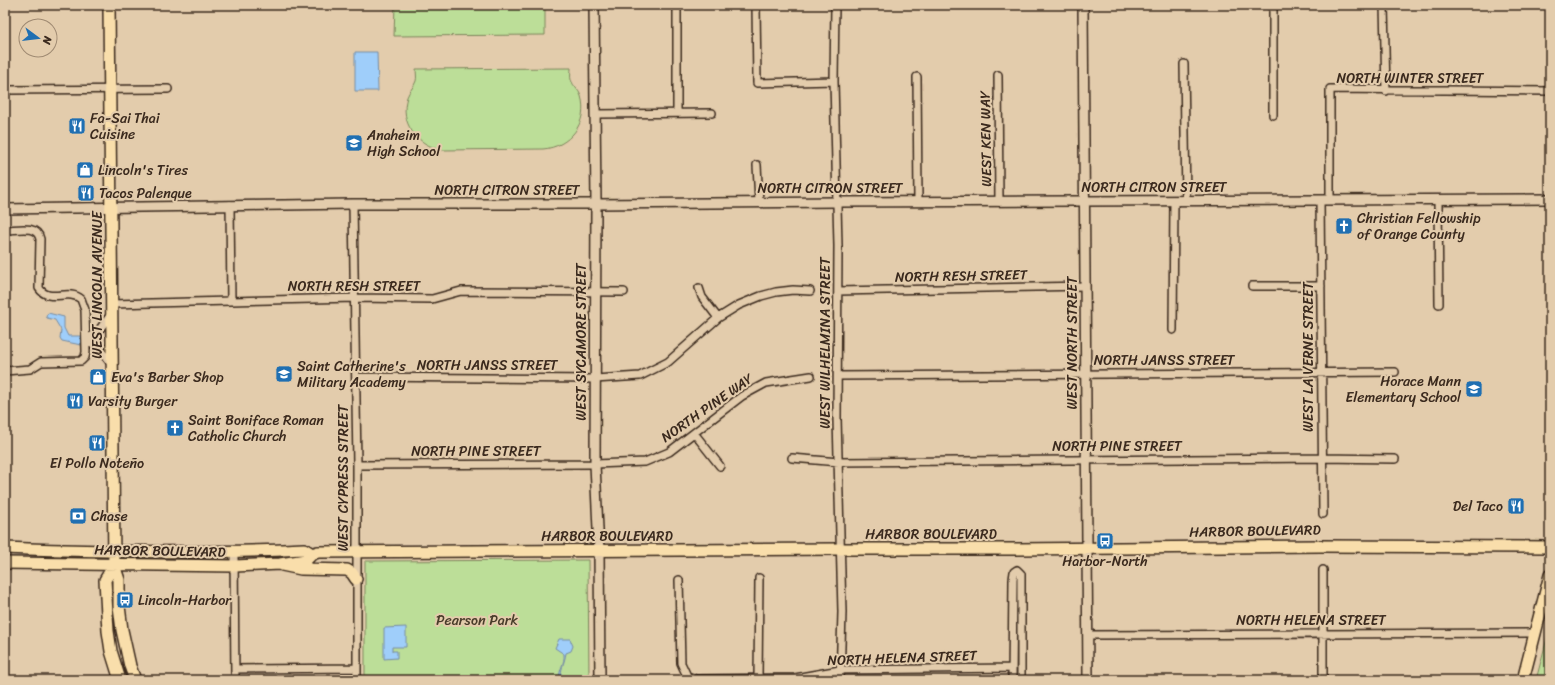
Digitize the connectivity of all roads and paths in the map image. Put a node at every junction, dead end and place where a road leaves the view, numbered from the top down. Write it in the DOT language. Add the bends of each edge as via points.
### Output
graph roads {
  1 [pos="108,5"];
  2 [pos="594,5"];
  3 [pos="677,5"];
  4 [pos="756,5"];
  5 [pos="835,5"];
  6 [pos="1083,5"];
  7 [pos="1273,5"];
  8 [pos="1384,5"];
  9 [pos="1184,64"];
  10 [pos="998,75"];
  11 [pos="917,77"];
  12 [pos="834,81"];
  13 [pos="109,89"];
  14 [pos="168,89"];
  15 [pos="5,90"];
  16 [pos="1386,91"];
  17 [pos="1550,91"];
  18 [pos="677,112"];
  19 [pos="712,113"];
  20 [pos="596,114"];
  21 [pos="1273,115"];
  22 [pos="757,165"];
  23 [pos="1330,199"];
  24 [pos="1320,200"];
  25 [pos="1438,200"];
  26 [pos="1550,200"];
  27 [pos="1085,201"];
  28 [pos="1174,201"];
  29 [pos="1186,201"];
  30 [pos="759,202"];
  31 [pos="837,202"];
  32 [pos="918,202"];
  33 [pos="999,202"];
  34 [pos="353,204"];
  35 [pos="596,204"];
  36 [pos="230,205"];
  37 [pos="111,207"];
  38 [pos="5,209"];
  39 [pos="5,230"];
  40 [pos="1085,286"];
  41 [pos="1252,286"];
  42 [pos="1321,286"];
  43 [pos="699,288"];
  44 [pos="810,291"];
  45 [pos="838,291"];
  46 [pos="595,292"];
  47 [pos="624,292"];
  48 [pos="355,298"];
  49 [pos="231,301"];
  50 [pos="1438,304"];
  51 [pos="112,309"];
  52 [pos="718,318"];
  53 [pos="1173,330"];
  54 [pos="86,339"];
  55 [pos="112,366"];
  56 [pos="5,371"];
  57 [pos="1321,372"];
  58 [pos="1394,372"];
  59 [pos="1086,374"];
  60 [pos="811,376"];
  61 [pos="838,376"];
  62 [pos="356,377"];
  63 [pos="595,379"];
  64 [pos="694,433"];
  65 [pos="792,458"];
  66 [pos="1322,458"];
  67 [pos="1087,459"];
  68 [pos="1395,459"];
  69 [pos="839,462"];
  70 [pos="595,464"];
  71 [pos="357,465"];
  72 [pos="720,466"];
  73 [pos="1323,514"];
  74 [pos="1550,547"];
  75 [pos="5,548"];
  76 [pos="840,548"];
  77 [pos="1087,548"];
  78 [pos="599,551"];
  79 [pos="114,552"];
  80 [pos="234,552"];
  81 [pos="356,552"];
  82 [pos="312,554"];
  83 [pos="5,563"];
  84 [pos="280,564"];
  85 [pos="114,565"];
  86 [pos="235,566"];
  87 [pos="1323,570"];
  88 [pos="1550,575"];
  89 [pos="759,578"];
  90 [pos="356,580"];
  91 [pos="679,580"];
  92 [pos="1322,633"];
  93 [pos="1535,633"];
  94 [pos="1088,635"];
  95 [pos="235,668"];
  96 [pos="357,668"];
  97 [pos="1012,668"];
  98 [pos="840,670"];
  99 [pos="758,678"];
  100 [pos="120,680"];
  101 [pos="136,680"];
  102 [pos="235,680"];
  103 [pos="357,680"];
  104 [pos="600,680"];
  105 [pos="698,680"];
  106 [pos="840,680"];
  107 [pos="1012,680"];
  108 [pos="1021,680"];
  109 [pos="1088,680"];
  110 [pos="1323,680"];
  111 [pos="1523,680"];
  1 -- 13 [label="main road, WEST LINCOLN AVENUE"];
  2 -- 20 [label="street, WEST SYCAMORE STREET"];
  3 -- 18 [label="street"];
  4 -- 12 [label="street" via="758,83"];
  5 -- 12 [label="street, WEST WILHELMINA STREET"];
  6 -- 27 [label="street, WEST NORTH STREET"];
  7 -- 21 [label="street"];
  8 -- 16 [label="street"];
  9 -- 29 [label="street"];
  10 -- 33 [label="street, WEST KEN WAY"];
  11 -- 32 [label="street"];
  12 -- 31 [label="street, WEST WILHELMINA STREET"];
  13 -- 14 [label="street"];
  13 -- 15 [label="street"];
  13 -- 37 [label="main road, WEST LINCOLN AVENUE"];
  16 -- 17 [label="street, NORTH WINTER STREET"];
  16 -- 23 [label="street, NORTH WINTER STREET" via="1330,89"];
  18 -- 19 [label="street"];
  18 -- 20 [label="street"];
  20 -- 35 [label="street, WEST SYCAMORE STREET"];
  22 -- 30 [label="street"];
  23 -- 24 [label="street, NORTH CITRON STREET"];
  23 -- 25 [label="street, NORTH CITRON STREET"];
  24 -- 29 [label="street, NORTH CITRON STREET"];
  24 -- 42 [label="street, WEST LA VERNE STREET"];
  25 -- 26 [label="street, NORTH CITRON STREET"];
  25 -- 50 [label="street"];
  27 -- 28 [label="street, NORTH CITRON STREET"];
  27 -- 33 [label="street, NORTH CITRON STREET"];
  27 -- 40 [label="street, WEST NORTH STREET"];
  28 -- 29 [label="street, NORTH CITRON STREET"];
  28 -- 53 [label="street"];
  30 -- 31 [label="street, NORTH CITRON STREET"];
  30 -- 35 [label="street, NORTH CITRON STREET"];
  31 -- 32 [label="street, NORTH CITRON STREET"];
  31 -- 45 [label="street, WEST WILHELMINA STREET"];
  32 -- 33 [label="street, NORTH CITRON STREET"];
  34 -- 35 [label="street, NORTH CITRON STREET"];
  34 -- 36 [label="street, NORTH CITRON STREET"];
  34 -- 48 [label="street, WEST CYPRESS STREET"];
  35 -- 46 [label="street, WEST SYCAMORE STREET"];
  36 -- 37 [label="street, NORTH CITRON STREET"];
  36 -- 49 [label="street"];
  37 -- 38 [label="street, NORTH CITRON STREET"];
  37 -- 51 [label="main road, WEST LINCOLN AVENUE"];
  39 -- 54 [label="street" via="32,230 39,235 38,288 46,295 74,295 81,299 85,307"];
  40 -- 45 [label="street, NORTH RESH STREET"];
  40 -- 59 [label="street, WEST NORTH STREET"];
  41 -- 42 [label="street"];
  42 -- 57 [label="street, WEST LA VERNE STREET"];
  43 -- 52 [label="street" via="702,297"];
  44 -- 52 [label="street, NORTH JANSS STREET" via="793,290 761,296 739,305"];
  45 -- 61 [label="street, WEST WILHELMINA STREET"];
  46 -- 47 [label="street, NORTH RESH STREET"];
  46 -- 48 [label="street, NORTH RESH STREET" via="461,291 432,299"];
  46 -- 63 [label="street, WEST SYCAMORE STREET"];
  48 -- 49 [label="street, NORTH RESH STREET"];
  48 -- 62 [label="street, WEST CYPRESS STREET"];
  49 -- 51 [label="street, NORTH RESH STREET"];
  51 -- 54 [label="street" via="96,334"];
  51 -- 55 [label="main road, WEST LINCOLN AVENUE"];
  52 -- 63 [label="street, NORTH JANSS STREET" via="668,362 640,376"];
  54 -- 55 [label="street" via="98,347"];
  54 -- 56 [label="street" via="85,355 81,361 41,362 30,369"];
  55 -- 79 [label="main road, WEST LINCOLN AVENUE"];
  57 -- 58 [label="street, NORTH JANSS STREET"];
  57 -- 59 [label="street, NORTH JANSS STREET"];
  57 -- 66 [label="street, WEST LA VERNE STREET"];
  59 -- 61 [label="street, NORTH JANSS STREET"];
  59 -- 67 [label="street, WEST NORTH STREET"];
  60 -- 64 [label="street, NORTH PINE WAY" via="766,383 742,396"];
  61 -- 69 [label="street, WEST WILHELMINA STREET"];
  62 -- 63 [label="street, NORTH JANSS STREET"];
  62 -- 71 [label="street, WEST CYPRESS STREET"];
  63 -- 70 [label="street, WEST SYCAMORE STREET"];
  64 -- 70 [label="street, NORTH PINE WAY" via="670,452 645,462"];
  64 -- 72 [label="street"];
  65 -- 69 [label="street, NORTH PINE STREET"];
  66 -- 67 [label="street, NORTH PINE STREET"];
  66 -- 68 [label="street, NORTH PINE STREET"];
  66 -- 73 [label="street, WEST LA VERNE STREET"];
  67 -- 69 [label="street, NORTH PINE STREET"];
  67 -- 77 [label="street, WEST NORTH STREET"];
  69 -- 76 [label="street, WEST WILHELMINA STREET"];
  70 -- 71 [label="street, NORTH PINE STREET"];
  70 -- 78 [label="street, WEST SYCAMORE STREET"];
  71 -- 81 [label="street, WEST CYPRESS STREET"];
  74 -- 77 [label="main road, HARBOR BOULEVARD"];
  75 -- 79 [label="main road, HARBOR BOULEVARD"];
  76 -- 77 [label="main road, HARBOR BOULEVARD"];
  76 -- 78 [label="main road, HARBOR BOULEVARD"];
  76 -- 98 [label="street, WEST WILHELMINA STREET"];
  77 -- 94 [label="street, WEST NORTH STREET"];
  78 -- 81 [label="main road, HARBOR BOULEVARD"];
  78 -- 104 [label="street, WEST SYCAMORE STREET"];
  79 -- 80 [label="main road, HARBOR BOULEVARD"];
  79 -- 85 [label="main road, WEST LINCOLN AVENUE"];
  80 -- 82 [label="main road, HARBOR BOULEVARD" via="304,550"];
  80 -- 86 [label="street"];
  81 -- 82 [label="main road, HARBOR BOULEVARD"];
  81 -- 90 [label="street, WEST CYPRESS STREET"];
  82 -- 84 [label="main road, HARBOR BOULEVARD" via="306,560"];
  83 -- 85 [label="main road, HARBOR BOULEVARD"];
  84 -- 86 [label="main road, HARBOR BOULEVARD"];
  84 -- 90 [label="main road" via="301,570 347,570"];
  85 -- 86 [label="main road, HARBOR BOULEVARD"];
  85 -- 100 [label="main road, WEST LINCOLN AVENUE" via="105,580 108,631"];
  85 -- 101 [label="main road, WEST LINCOLN AVENUE" via="119,580 122,630 130,666"];
  86 -- 95 [label="street"];
  87 -- 92 [label="street"];
  88 -- 93 [label="main road"];
  89 -- 99 [label="street"];
  90 -- 96 [label="street, WEST CYPRESS STREET"];
  91 -- 105 [label="street" via="681,663 687,676"];
  92 -- 93 [label="street, NORTH HELENA STREET"];
  92 -- 94 [label="street, NORTH HELENA STREET"];
  92 -- 110 [label="street"];
  93 -- 111 [label="main road"];
  94 -- 109 [label="street, WEST NORTH STREET"];
  95 -- 96 [label="street"];
  95 -- 102 [label="street"];
  96 -- 103 [label="street, WEST CYPRESS STREET"];
  97 -- 98 [label="street, NORTH HELENA STREET"];
  97 -- 107 [label="street"];
  97 -- 108 [label="street" via="1013,579 1017,570 1021,574"];
  98 -- 99 [label="street, NORTH HELENA STREET" via="795,678"];
  98 -- 106 [label="street, WEST WILHELMINA STREET"];
  99 -- 105 [label="street, NORTH HELENA STREET"];
}
